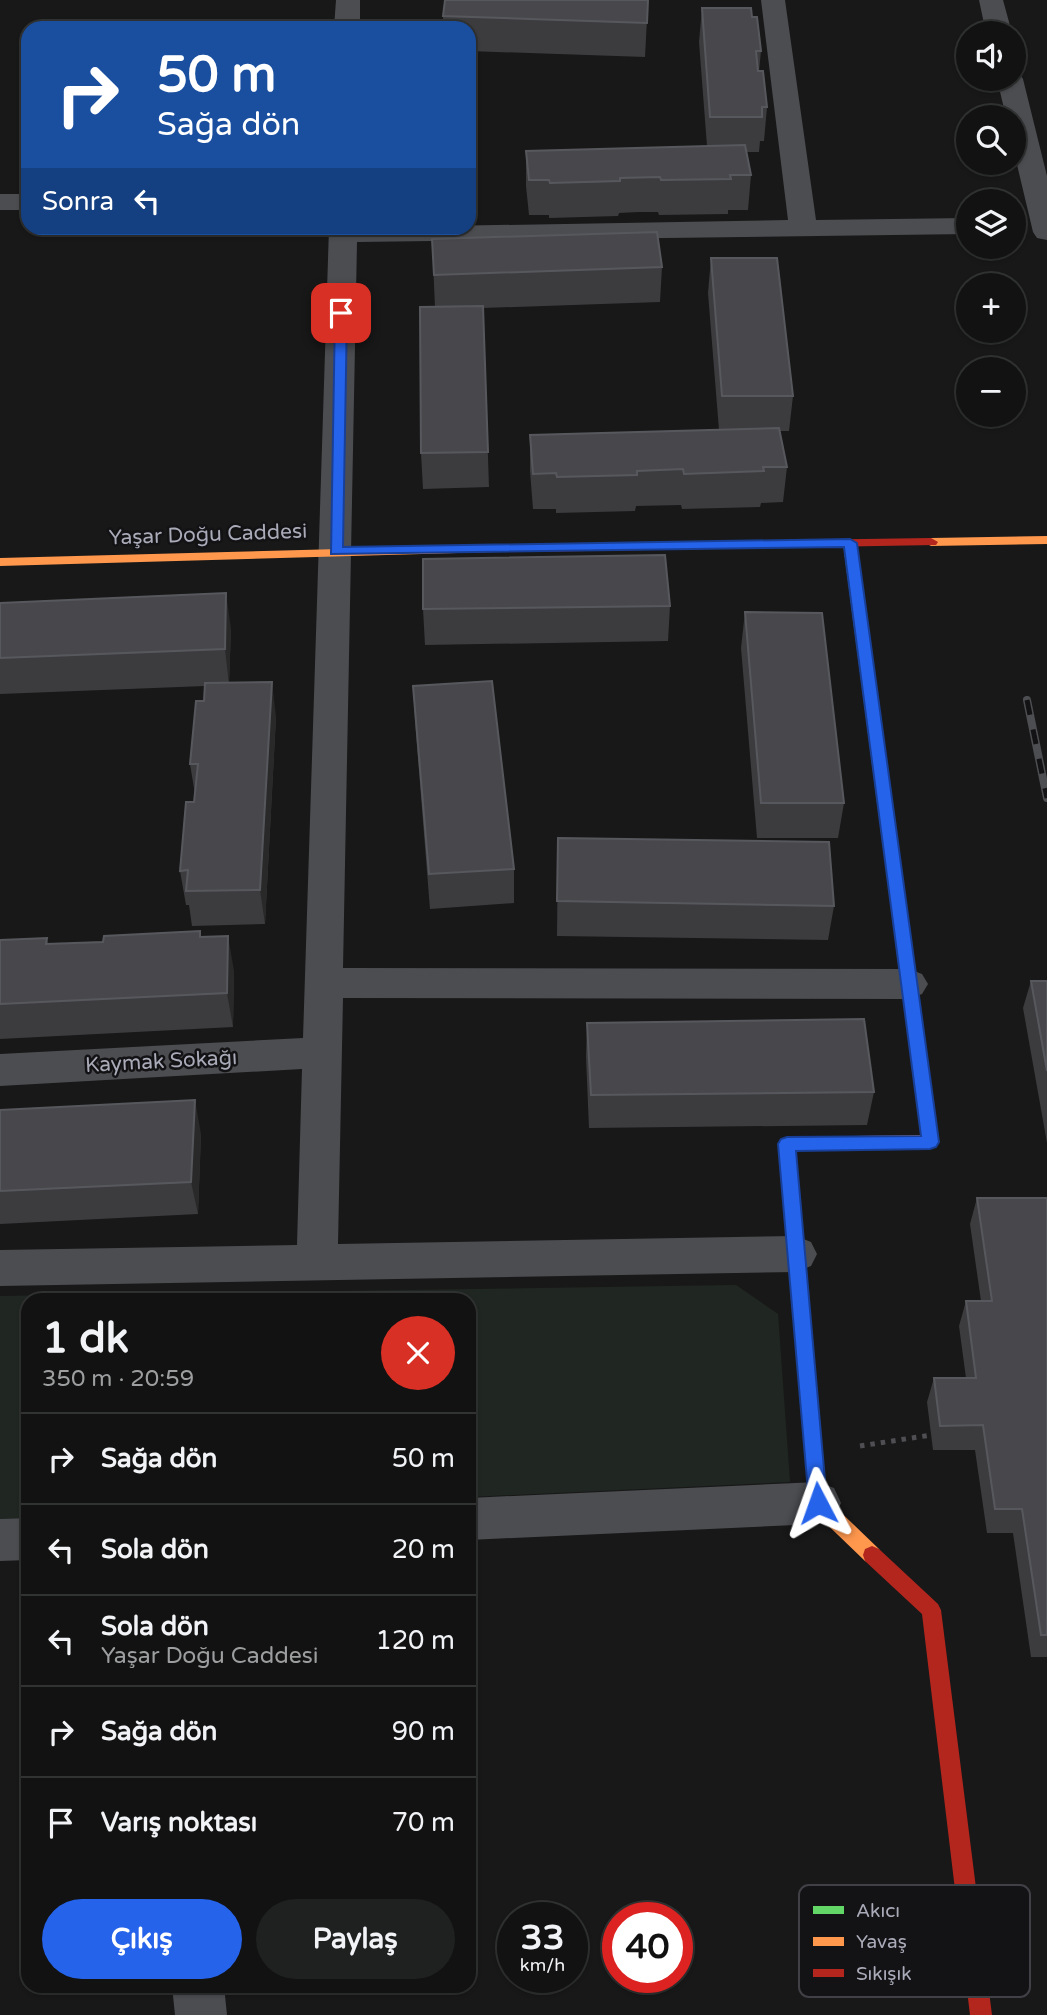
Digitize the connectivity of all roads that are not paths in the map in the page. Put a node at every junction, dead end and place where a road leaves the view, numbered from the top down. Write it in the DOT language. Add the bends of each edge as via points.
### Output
graph roads {
  1 [pos="348,0"];
  2 [pos="752,0"];
  3 [pos="773,0"];
  4 [pos="788,0"];
  5 [pos="990,0"];
  6 [pos="347,21"];
  7 [pos="996,21"];
  8 [pos="1013,91"];
  9 [pos="0,202"];
  10 [pos="21,202"];
  11 [pos="956,226"];
  12 [pos="1026,227"];
  13 [pos="803,228"];
  14 [pos="1046,228"];
  15 [pos="476,230"];
  16 [pos="343,235"];
  17 [pos="1047,540"];
  18 [pos="850,543"];
  19 [pos="336,551"];
  20 [pos="0,562"];
  21 [pos="325,983"];
  22 [pos="909,984"];
  23 [pos="323,1052"];
  24 [pos="0,1070"];
  25 [pos="796,1254"];
  26 [pos="317,1263"];
  27 [pos="0,1268"];
  28 [pos="818,1503"];
  29 [pos="476,1519"];
  30 [pos="21,1539"];
  31 [pos="0,1540"];
  32 [pos="965,1885"];
  33 [pos="199,1993"];
  34 [pos="979,1997"];
  35 [pos="201,2015"];
  36 [pos="981,2015"];
  1 -- 6 [label="street"];
  2 -- 3 [label="street"];
  3 -- 4 [label="street"];
  3 -- 13 [label="street"];
  5 -- 7 [label="street"];
  8 -- 14 [label="street"];
  9 -- 10 [label="street"];
  11 -- 13 [label="street"];
  12 -- 14 [label="street"];
  13 -- 15 [label="street"];
  16 -- 19 [label="street"];
  17 -- 18 [label="street, Yaşar Doğu Caddesi"];
  18 -- 19 [label="street, Yaşar Doğu Caddesi"];
  18 -- 22 [label="street"];
  19 -- 20 [label="street, Yaşar Doğu Caddesi"];
  19 -- 21 [label="street"];
  21 -- 22 [label="street"];
  21 -- 23 [label="street"];
  22 -- 25 [label="street" via="930,1142 787,1144"];
  23 -- 24 [label="street, Kaymak Sokağı"];
  23 -- 26 [label="street"];
  25 -- 26 [label="street"];
  25 -- 28 [label="street"];
  26 -- 27 [label="street"];
  28 -- 29 [label="street"];
  28 -- 32 [label="street" via="932,1610"];
  30 -- 31 [label="street"];
  33 -- 35 [label="street"];
  34 -- 36 [label="street"];
}
